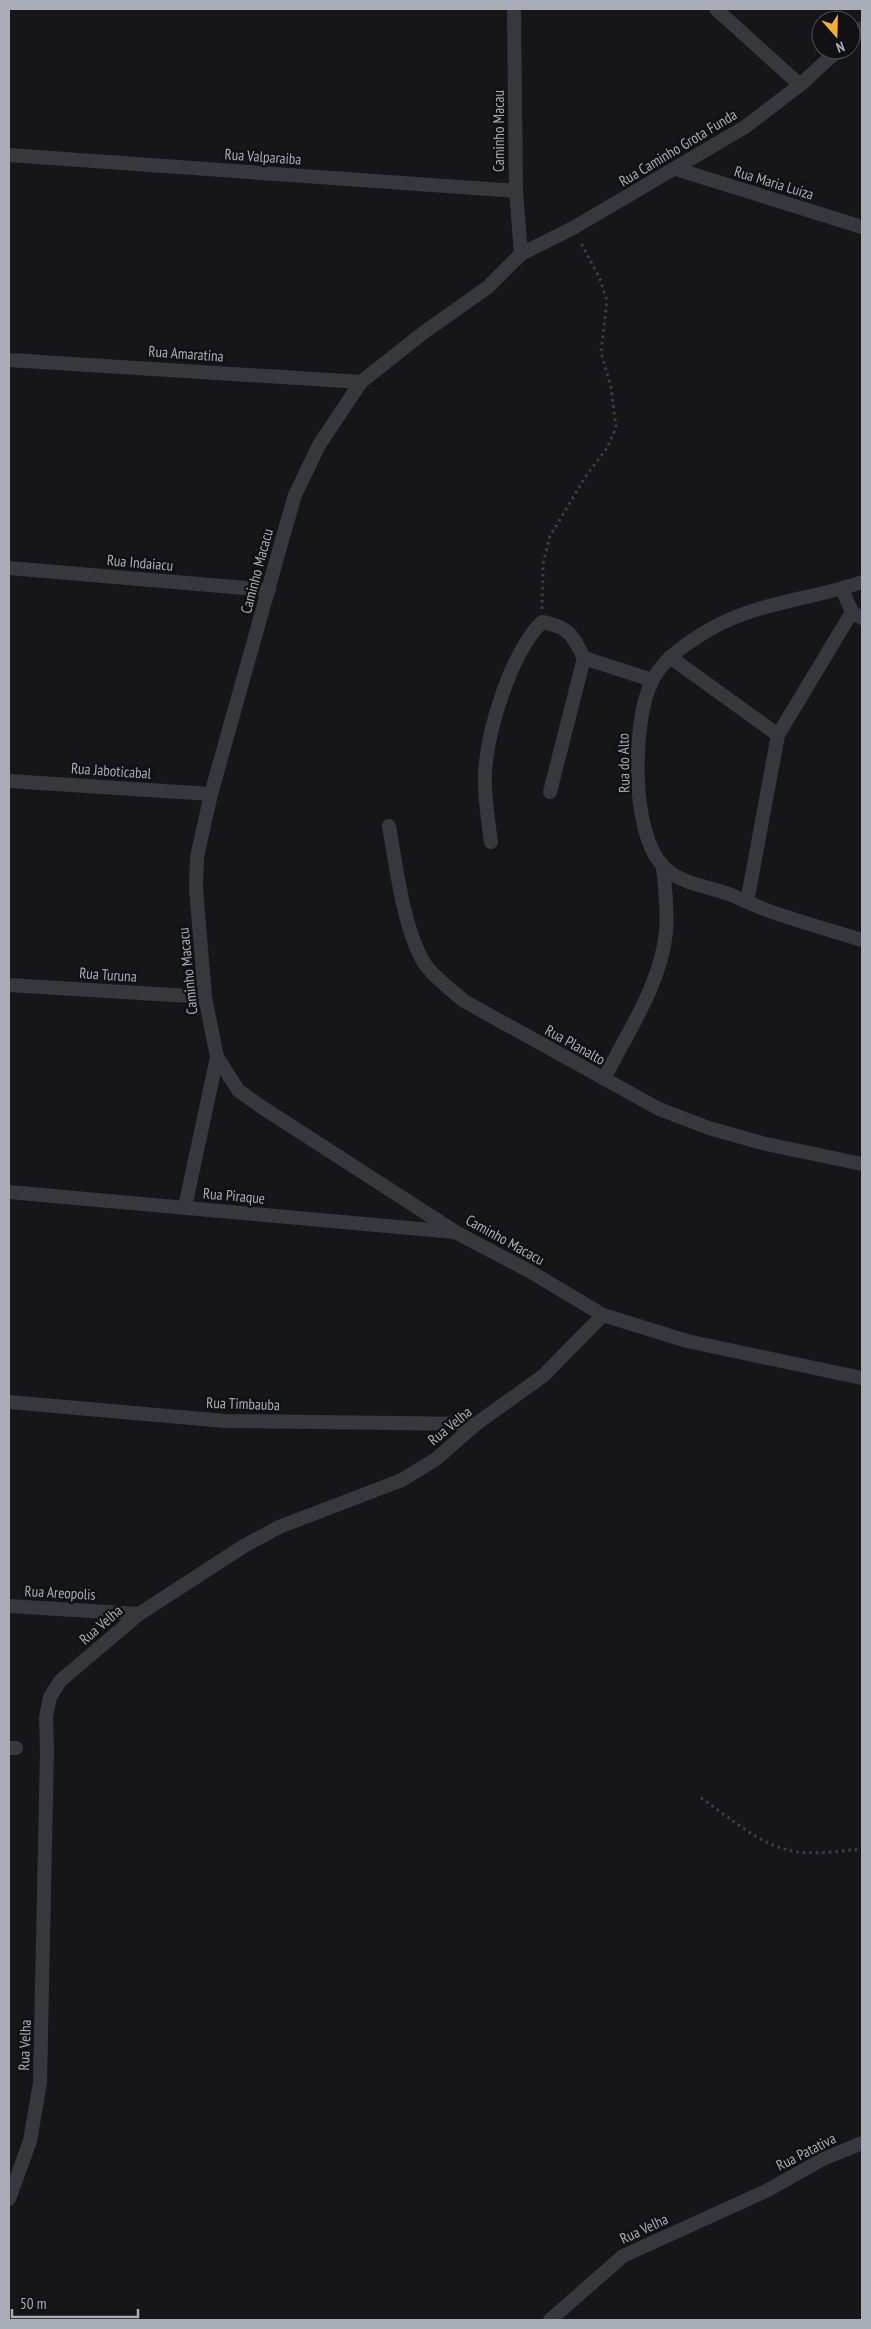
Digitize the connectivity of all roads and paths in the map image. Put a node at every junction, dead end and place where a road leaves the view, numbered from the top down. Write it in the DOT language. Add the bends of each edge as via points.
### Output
graph roads {
  1 [pos="514,9"];
  2 [pos="716,9"];
  3 [pos="827,60"];
  4 [pos="800,84"];
  5 [pos="9,154"];
  6 [pos="676,169"];
  7 [pos="516,191"];
  8 [pos="862,227"];
  9 [pos="573,228"];
  10 [pos="520,254"];
  11 [pos="9,360"];
  12 [pos="361,382"];
  13 [pos="9,568"];
  14 [pos="862,582"];
  15 [pos="842,589"];
  16 [pos="269,590"];
  17 [pos="857,615"];
  18 [pos="542,622"];
  19 [pos="670,657"];
  20 [pos="584,658"];
  21 [pos="652,680"];
  22 [pos="778,734"];
  23 [pos="9,781"];
  24 [pos="550,792"];
  25 [pos="211,794"];
  26 [pos="389,826"];
  27 [pos="491,842"];
  28 [pos="663,867"];
  29 [pos="747,902"];
  30 [pos="862,940"];
  31 [pos="9,985"];
  32 [pos="205,997"];
  33 [pos="217,1057"];
  34 [pos="604,1079"];
  35 [pos="862,1164"];
  36 [pos="9,1192"];
  37 [pos="185,1207"];
  38 [pos="457,1233"];
  39 [pos="603,1316"];
  40 [pos="862,1378"];
  41 [pos="9,1402"];
  42 [pos="476,1424"];
  43 [pos="9,1606"];
  44 [pos="139,1614"];
  45 [pos="701,1798"];
  46 [pos="862,1849"];
  47 [pos="862,2143"];
  48 [pos="766,2191"];
  49 [pos="9,2200"];
  50 [pos="550,2320"];
  1 -- 7 [label="street, Caminho Macau"];
  2 -- 4 [label="street"];
  3 -- 4 [label="street, Rua Caminho Grota Funda"];
  4 -- 6 [label="street, Rua Caminho Grota Funda" via="745,128"];
  5 -- 7 [label="street, Rua Valparaiba"];
  6 -- 8 [label="street, Rua Maria Luiza"];
  6 -- 9 [label="street, Rua Caminho Grota Funda"];
  7 -- 10 [label="street, Caminho Macau"];
  9 -- 10 [label="street, Rua Caminho Grota Funda"];
  9 -- 18 [label="path" via="600,279 607,301 601,352 611,386 616,428 607,448 550,536 543,564"];
  10 -- 12 [label="street, Caminho Macacu" via="488,287"];
  11 -- 12 [label="street, Rua Amaratina"];
  12 -- 16 [label="street, Caminho Macacu" via="319,446 295,495"];
  13 -- 16 [label="street, Rua Indaiacu"];
  14 -- 15 [label="street, Rua do Alto"];
  15 -- 17 [label="street"];
  15 -- 19 [label="street, Rua do Alto" via="778,602 739,616 708,630"];
  16 -- 25 [label="street, Caminho Macacu"];
  17 -- 22 [label="street"];
  18 -- 20 [label="street" via="561,625 573,636"];
  18 -- 27 [label="street" via="529,635 496,712 485,771"];
  19 -- 21 [label="street, Rua do Alto"];
  19 -- 22 [label="street"];
  20 -- 21 [label="street"];
  20 -- 24 [label="street"];
  21 -- 28 [label="street, Rua do Alto" via="640,716 636,754 647,835"];
  22 -- 29 [label="street"];
  23 -- 25 [label="street, Rua Jaboticabal"];
  25 -- 32 [label="street, Caminho Macacu" via="197,857 196,889"];
  26 -- 34 [label="street, Rua Planalto" via="414,940 426,965 440,982 464,1000"];
  28 -- 29 [label="street" via="675,876"];
  28 -- 34 [label="street" via="666,913 661,957 652,984"];
  29 -- 30 [label="street"];
  31 -- 32 [label="street, Rua Turuna"];
  32 -- 33 [label="street, Caminho Macacu"];
  33 -- 37 [label="street"];
  33 -- 38 [label="street, Caminho Macacu" via="238,1090"];
  34 -- 35 [label="street, Rua Planalto" via="659,1110 710,1128 762,1143"];
  36 -- 37 [label="street, Rua Piraque"];
  37 -- 38 [label="street, Rua Piraque"];
  38 -- 39 [label="street, Caminho Macacu" via="531,1272"];
  39 -- 40 [label="street, Caminho Macacu" via="687,1341"];
  39 -- 42 [label="street, Rua Velha" via="543,1376"];
  41 -- 42 [label="street, Rua Timbauba" via="224,1421"];
  42 -- 44 [label="street, Rua Velha" via="436,1459 402,1480 279,1527"];
  43 -- 44 [label="street, Rua Areopolis"];
  44 -- 49 [label="street, Rua Velha" via="60,1681 50,1697 46,1717 40,2083 30,2141"];
  45 -- 46 [label="path" via="767,1843 788,1850 813,1853"];
  47 -- 48 [label="street, Rua Patativa" via="823,2159"];
  48 -- 50 [label="street, Rua Velha" via="623,2256"];
}
